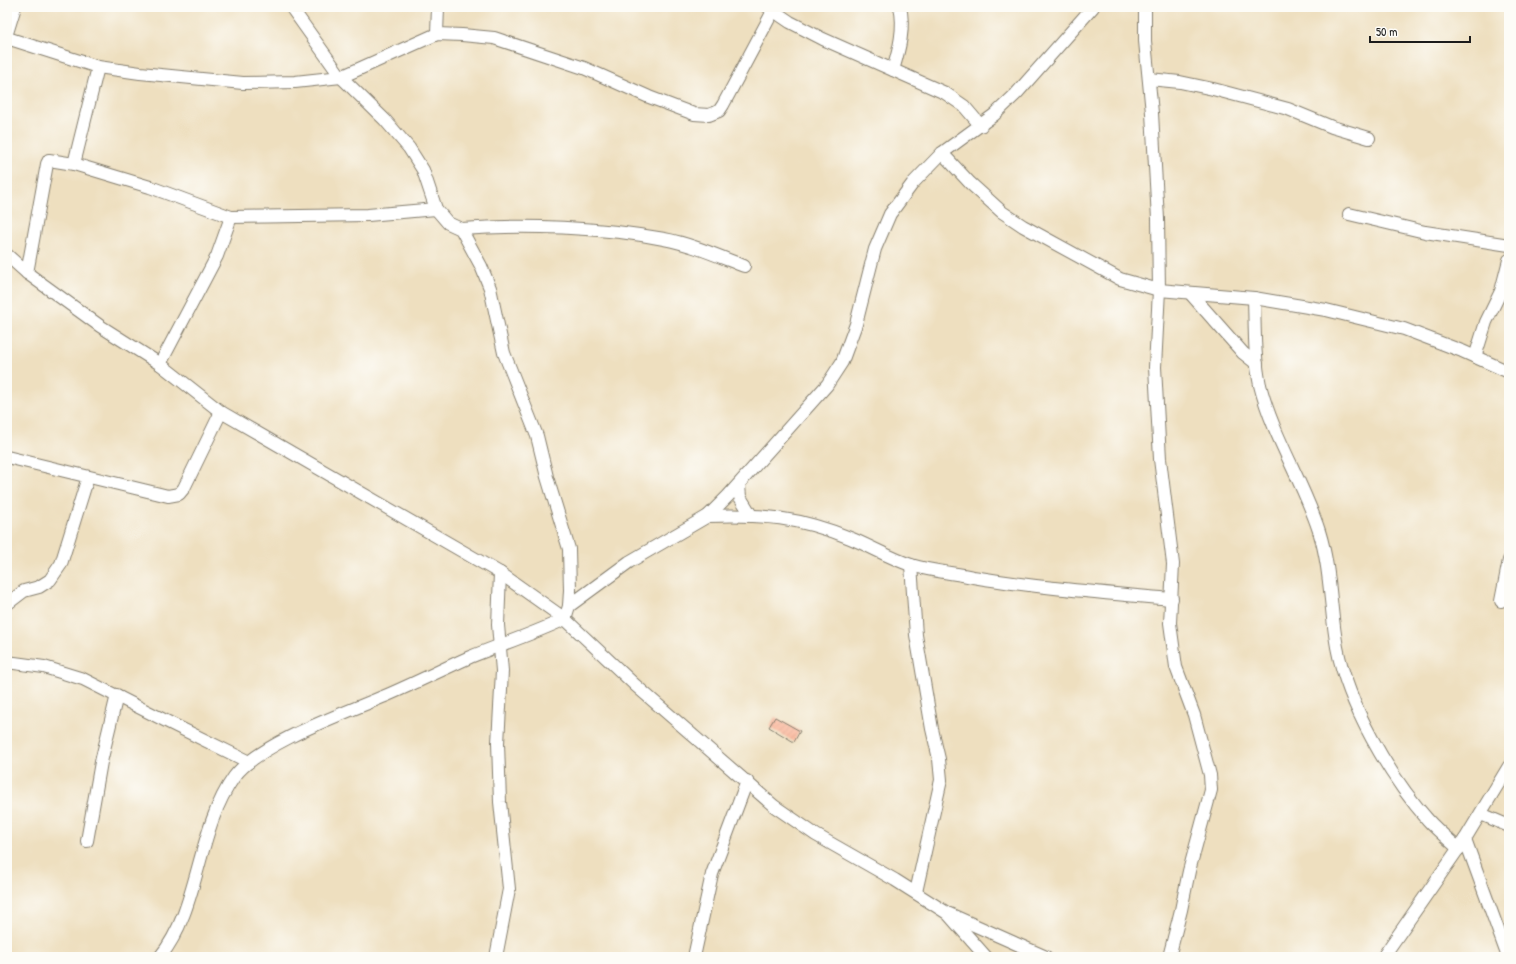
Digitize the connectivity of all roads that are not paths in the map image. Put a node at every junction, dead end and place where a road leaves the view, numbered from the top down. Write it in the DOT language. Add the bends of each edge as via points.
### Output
graph roads {
  1 [pos="15,7"];
  2 [pos="291,7"];
  3 [pos="438,7"];
  4 [pos="900,7"];
  5 [pos="1093,7"];
  6 [pos="1145,7"];
  7 [pos="770,9"];
  8 [pos="7,33"];
  9 [pos="437,34"];
  10 [pos="7,38"];
  11 [pos="98,67"];
  12 [pos="893,70"];
  13 [pos="341,77"];
  14 [pos="1149,79"];
  15 [pos="981,126"];
  16 [pos="1369,138"];
  17 [pos="942,153"];
  18 [pos="74,164"];
  19 [pos="436,209"];
  20 [pos="1349,214"];
  21 [pos="232,217"];
  22 [pos="461,229"];
  23 [pos="1509,245"];
  24 [pos="7,255"];
  25 [pos="1509,260"];
  26 [pos="744,266"];
  27 [pos="27,273"];
  28 [pos="1158,290"];
  29 [pos="1190,293"];
  30 [pos="1254,298"];
  31 [pos="1475,357"];
  32 [pos="160,364"];
  33 [pos="1257,364"];
  34 [pos="1509,372"];
  35 [pos="221,412"];
  36 [pos="7,457"];
  37 [pos="88,478"];
  38 [pos="739,485"];
  39 [pos="751,515"];
  40 [pos="708,516"];
  41 [pos="1509,560"];
  42 [pos="911,565"];
  43 [pos="500,573"];
  44 [pos="1172,599"];
  45 [pos="1501,601"];
  46 [pos="7,604"];
  47 [pos="569,606"];
  48 [pos="565,619"];
  49 [pos="500,645"];
  50 [pos="7,662"];
  51 [pos="117,695"];
  52 [pos="249,762"];
  53 [pos="1509,766"];
  54 [pos="747,782"];
  55 [pos="1481,814"];
  56 [pos="1509,826"];
  57 [pos="87,841"];
  58 [pos="1462,844"];
  59 [pos="916,892"];
  60 [pos="947,913"];
  61 [pos="160,957"];
  62 [pos="496,957"];
  63 [pos="694,957"];
  64 [pos="986,957"];
  65 [pos="1046,957"];
  66 [pos="1169,957"];
  67 [pos="1383,957"];
  68 [pos="1508,957"];
  1 -- 8 [label="street"];
  2 -- 13 [label="street"];
  3 -- 9 [label="street"];
  4 -- 12 [label="street" via="902,30"];
  5 -- 15 [label="street" via="1016,94"];
  6 -- 14 [label="street"];
  7 -- 9 [label="street" via="723,105 709,115 694,114 584,68 494,38"];
  7 -- 12 [label="street" via="823,39"];
  9 -- 13 [label="street"];
  10 -- 11 [label="street"];
  11 -- 13 [label="street" via="243,83 295,82"];
  11 -- 18 [label="street"];
  12 -- 15 [label="street" via="945,93 964,106"];
  13 -- 19 [label="street" via="385,120 409,148 423,170"];
  14 -- 16 [label="street" via="1213,89 1288,109 1332,127"];
  14 -- 28 [label="street" via="1156,178"];
  15 -- 17 [label="street"];
  17 -- 28 [label="street" via="986,198 1023,226 1120,279"];
  17 -- 38 [label="street" via="890,214 875,249 856,324 842,362 827,385"];
  18 -- 21 [label="street" via="150,187"];
  18 -- 27 [label="street" via="53,159 47,164"];
  19 -- 21 [label="street" via="368,215"];
  19 -- 22 [label="street" via="448,223"];
  20 -- 23 [label="street" via="1425,232"];
  21 -- 32 [label="street" via="217,256"];
  22 -- 26 [label="street" via="498,226 612,231 665,239 705,250"];
  22 -- 47 [label="street" via="472,246 490,288 504,353 537,436 568,549"];
  24 -- 27 [label="street"];
  25 -- 31 [label="street" via="1501,291 1486,322"];
  27 -- 32 [label="street" via="100,326"];
  28 -- 29 [label="street"];
  28 -- 44 [label="street" via="1155,367 1160,459 1173,564"];
  29 -- 30 [label="street"];
  29 -- 33 [label="street" via="1243,354"];
  30 -- 31 [label="street" via="1326,310 1404,329"];
  30 -- 33 [label="street"];
  31 -- 34 [label="street"];
  32 -- 35 [label="street"];
  33 -- 58 [label="street" via="1260,385 1272,422 1304,492 1324,547 1331,611 1343,675 1376,745 1405,791 1428,821"];
  35 -- 37 [label="street" via="179,494 168,496"];
  35 -- 43 [label="street"];
  36 -- 37 [label="street"];
  37 -- 46 [label="street" via="61,564 50,580 39,587 24,591"];
  38 -- 39 [label="street" via="740,497"];
  38 -- 40 [label="street"];
  39 -- 40 [label="street"];
  39 -- 42 [label="street" via="790,519 815,526"];
  40 -- 47 [label="street" via="629,562"];
  41 -- 45 [label="street"];
  42 -- 44 [label="street" via="1007,582"];
  42 -- 59 [label="street" via="916,635 932,729 940,759 941,780"];
  43 -- 48 [label="street"];
  43 -- 49 [label="street"];
  44 -- 66 [label="street" via="1170,623 1176,667 1194,715 1210,775 1211,790"];
  47 -- 48 [label="street"];
  48 -- 49 [label="street" via="529,636"];
  48 -- 54 [label="street" via="635,685"];
  49 -- 52 [label="street" via="314,725"];
  49 -- 62 [label="street" via="500,802 509,889"];
  50 -- 51 [label="street" via="44,667 84,679"];
  51 -- 52 [label="street"];
  51 -- 57 [label="street"];
  52 -- 61 [label="street" via="235,776 212,820 180,926"];
  53 -- 55 [label="street"];
  54 -- 59 [label="street" via="774,806 816,835"];
  54 -- 63 [label="street" via="712,874"];
  55 -- 56 [label="street"];
  55 -- 58 [label="street"];
  58 -- 67 [label="street"];
  58 -- 68 [label="street"];
  59 -- 60 [label="street"];
  60 -- 64 [label="street"];
  60 -- 65 [label="street"];
}
